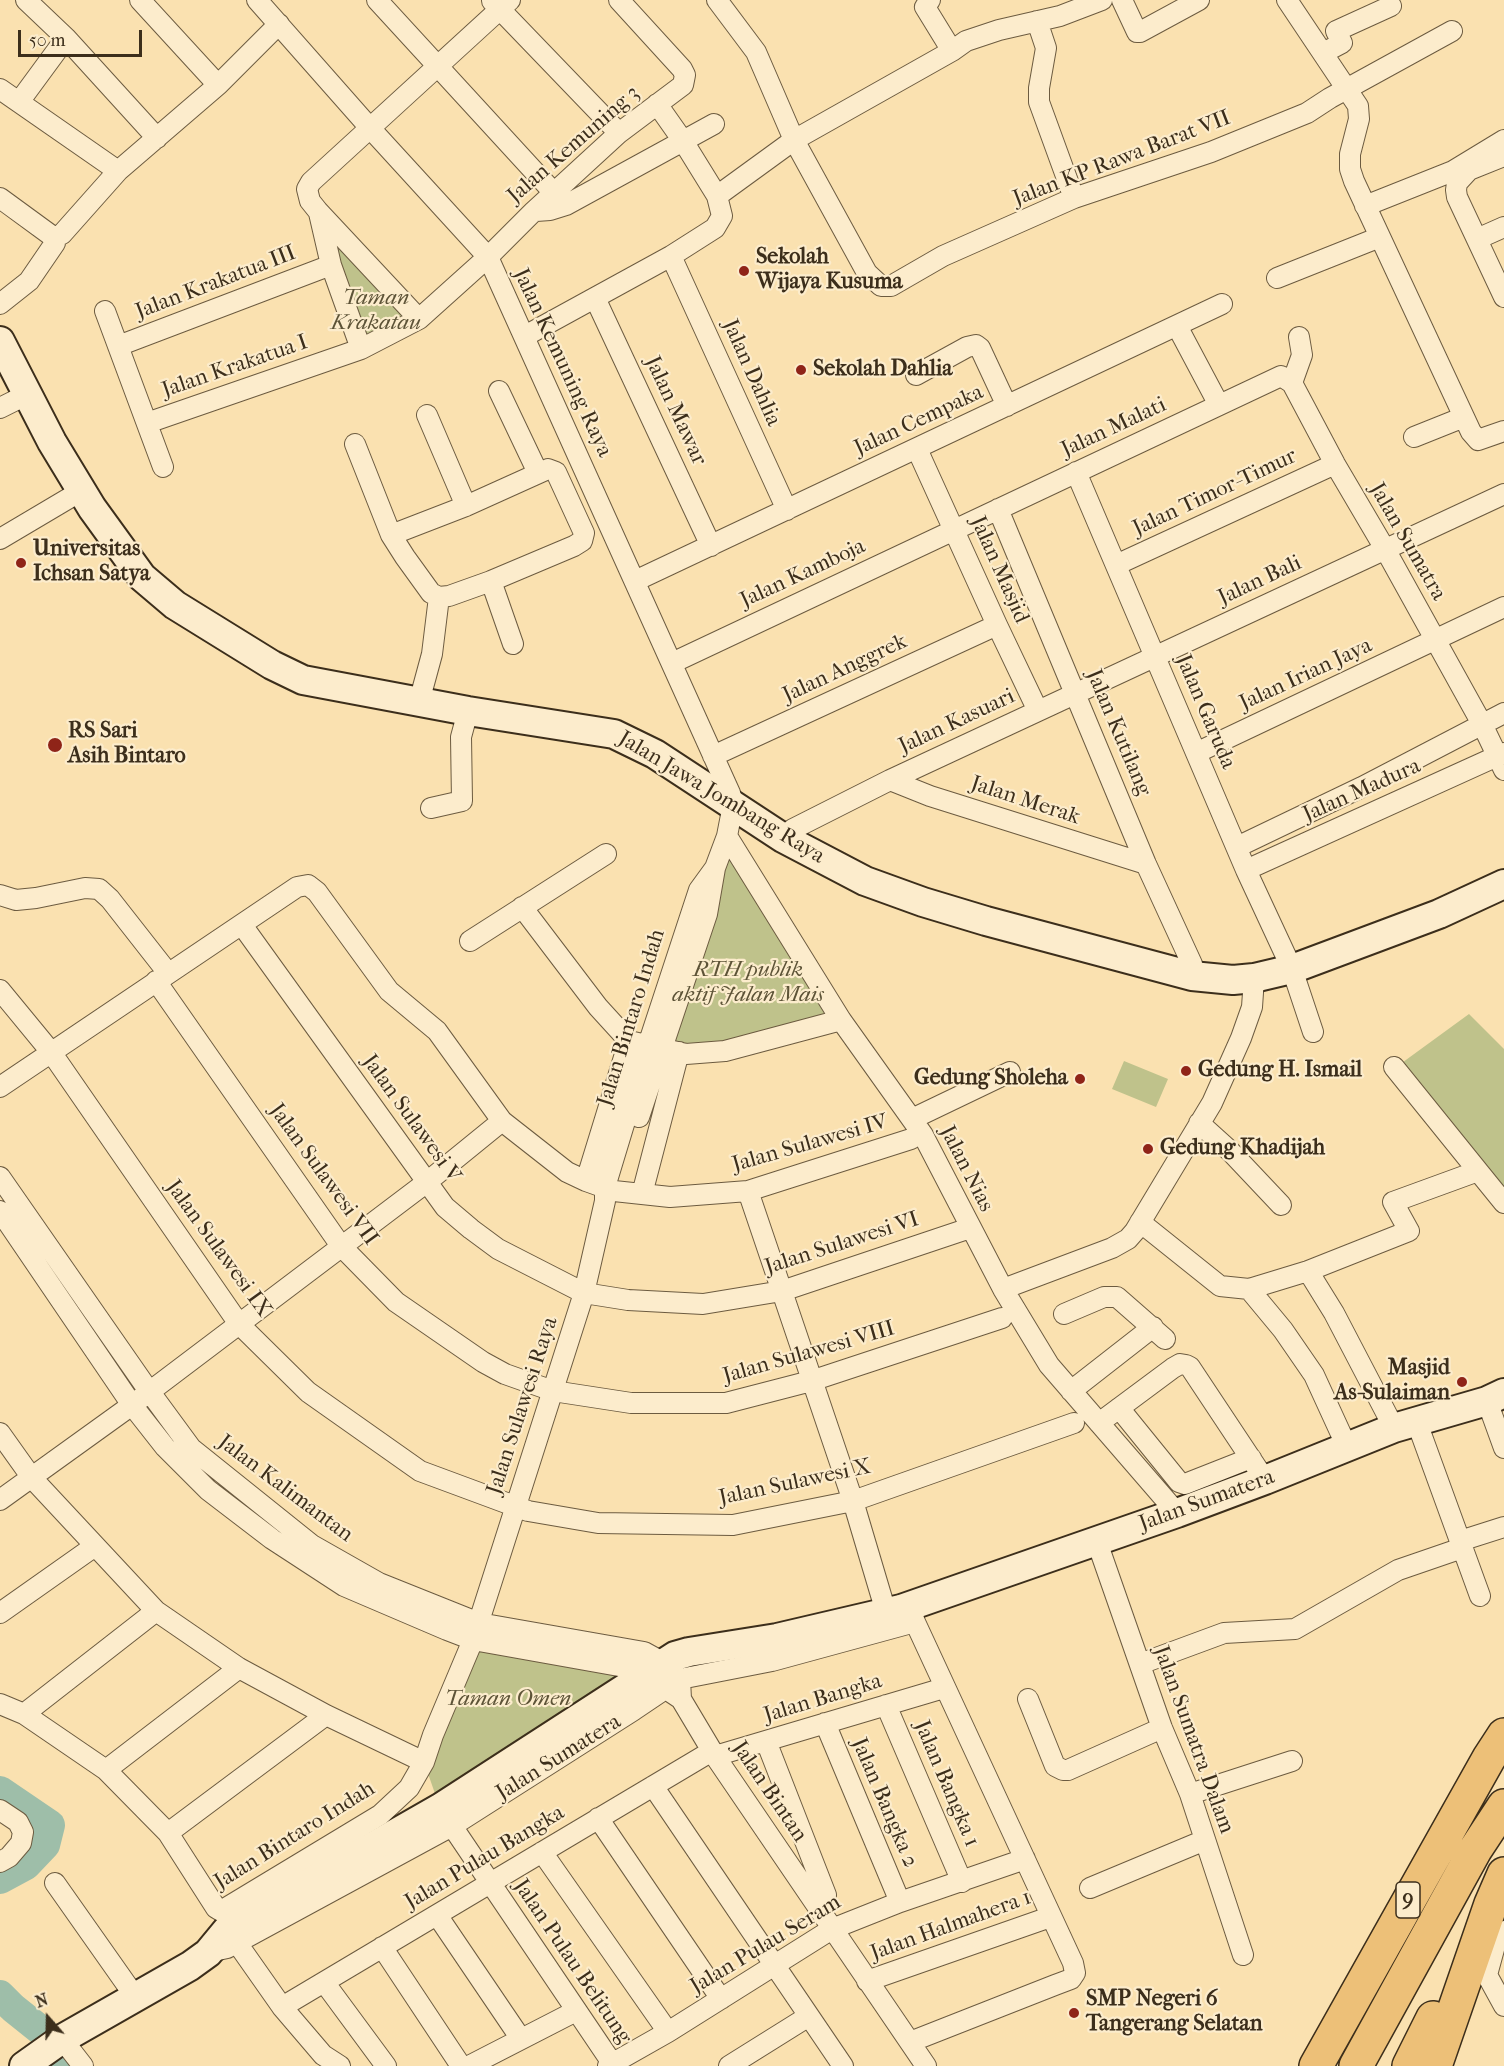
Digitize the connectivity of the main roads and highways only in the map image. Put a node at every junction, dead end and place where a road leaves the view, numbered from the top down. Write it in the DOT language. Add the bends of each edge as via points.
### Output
graph roads {
  1 [pos="0,341"];
  2 [pos="1504,884"];
  3 [pos="1495,1397"];
  4 [pos="1504,1735"];
  5 [pos="1504,1806"];
  6 [pos="1504,1874"];
  7 [pos="1498,1917"];
  8 [pos="42,2055"];
  9 [pos="1316,2066"];
  10 [pos="1356,2066"];
  11 [pos="1409,2066"];
  12 [pos="1435,2066"];
  1 -- 2 [label="main road, Jalan Jawa Jombang Raya" via="52,442 112,538 142,577 176,605 303,680 614,734 655,754 783,838 865,881 923,902 1192,976 1233,980 1292,969 1439,914"];
  3 -- 8 [label="main road, Jalan Sumatera" via="1405,1424 1347,1447 1258,1469 1177,1513 903,1613 675,1656 663,1676 440,1808"];
  4 -- 9 [label="highway, 9"];
  5 -- 10 [label="highway, 9" via="1475,1850"];
  6 -- 7 [label="highway"];
  7 -- 11 [label="highway"];
  7 -- 12 [label="highway"];
}
